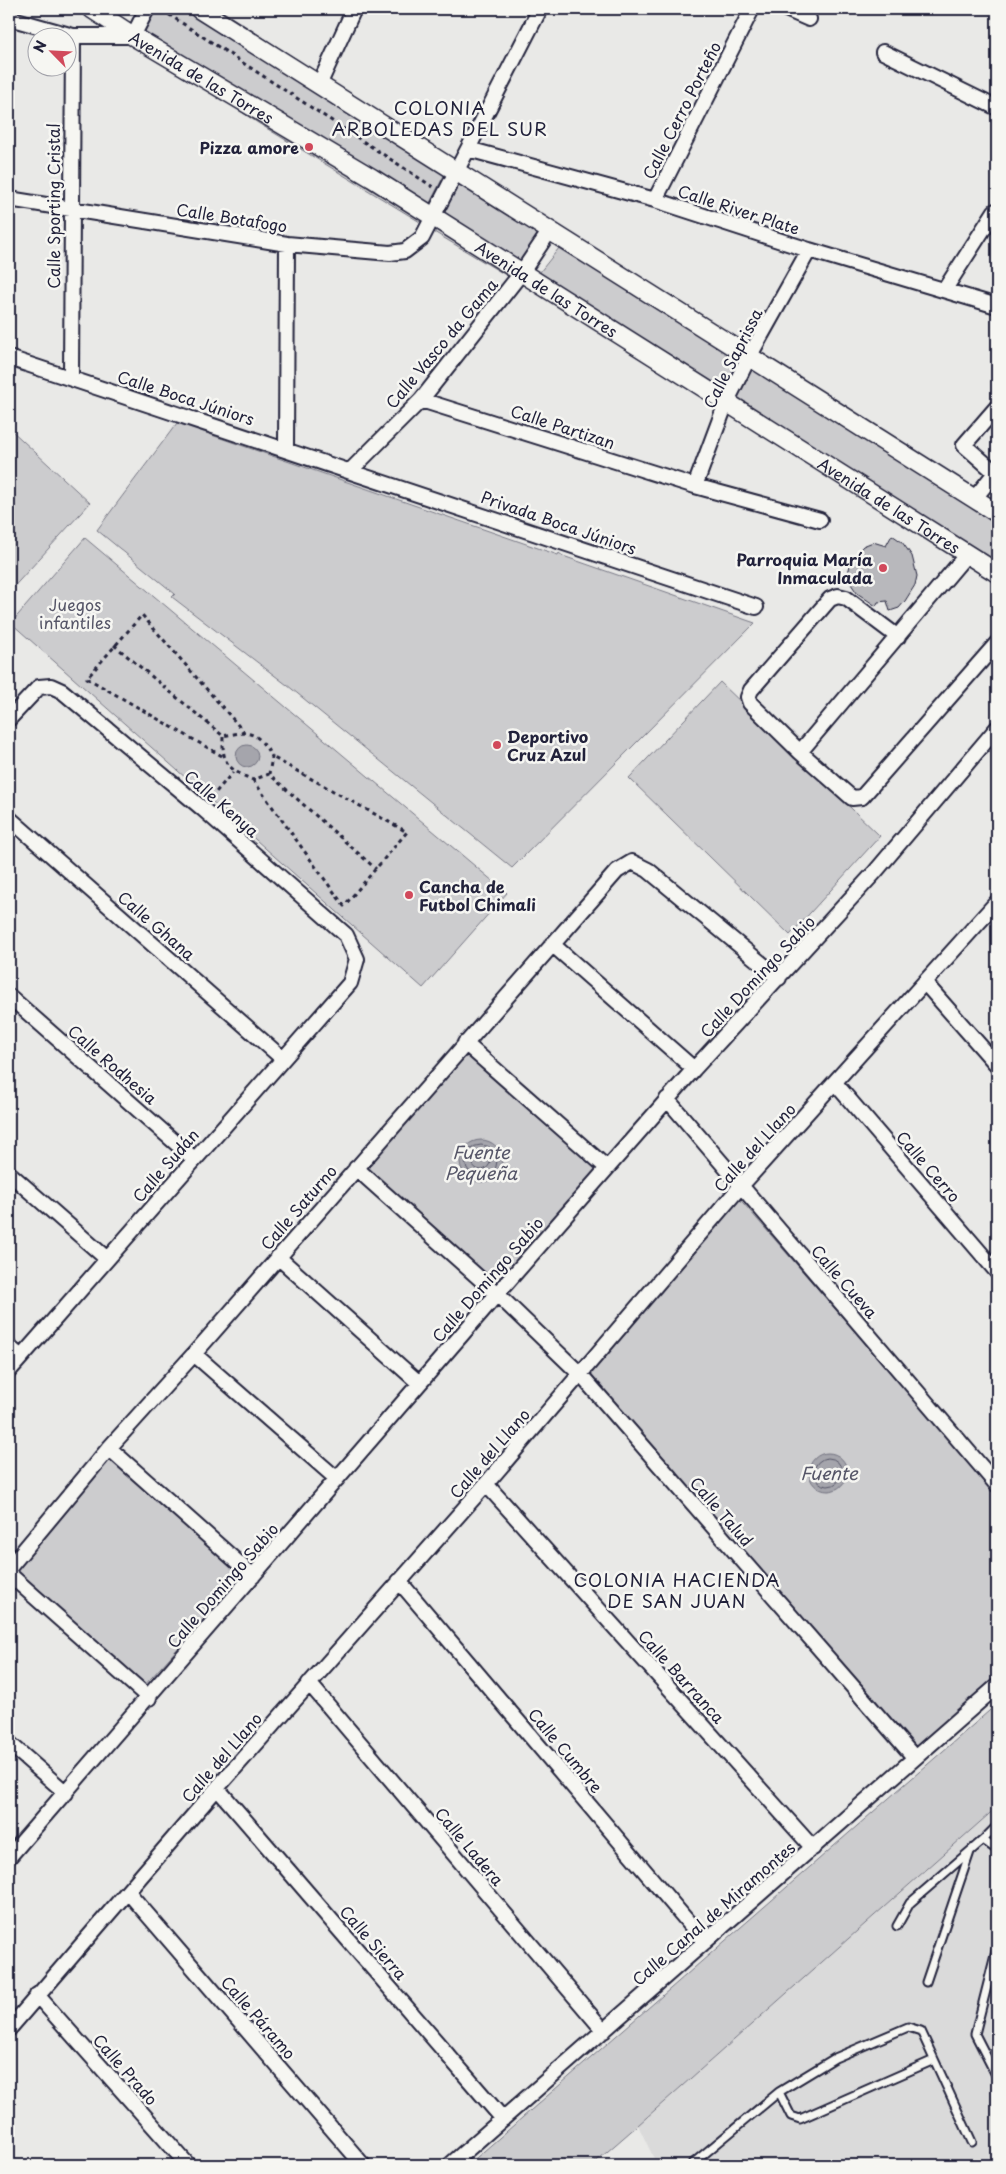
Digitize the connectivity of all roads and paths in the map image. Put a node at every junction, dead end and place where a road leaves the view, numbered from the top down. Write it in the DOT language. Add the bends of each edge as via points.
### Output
graph roads {
  1 [pos="92,9"];
  2 [pos="147,9"];
  3 [pos="159,9"];
  4 [pos="199,9"];
  5 [pos="354,9"];
  6 [pos="540,9"];
  7 [pos="752,9"];
  8 [pos="786,9"];
  9 [pos="9,18"];
  10 [pos="809,19"];
  11 [pos="45,28"];
  12 [pos="78,36"];
  13 [pos="133,36"];
  14 [pos="883,52"];
  15 [pos="72,78"];
  16 [pos="319,85"];
  17 [pos="997,108"];
  18 [pos="468,149"];
  19 [pos="456,171"];
  20 [pos="444,194"];
  21 [pos="9,199"];
  22 [pos="655,200"];
  23 [pos="70,208"];
  24 [pos="995,211"];
  25 [pos="433,216"];
  26 [pos="549,232"];
  27 [pos="286,244"];
  28 [pos="809,250"];
  29 [pos="522,272"];
  30 [pos="945,290"];
  31 [pos="997,306"];
  32 [pos="749,356"];
  33 [pos="9,358"];
  34 [pos="70,377"];
  35 [pos="421,400"];
  36 [pos="726,403"];
  37 [pos="997,407"];
  38 [pos="286,448"];
  39 [pos="351,470"];
  40 [pos="996,474"];
  41 [pos="695,486"];
  42 [pos="974,499"];
  43 [pos="997,513"];
  44 [pos="820,520"];
  45 [pos="967,554"];
  46 [pos="997,573"];
  47 [pos="756,607"];
  48 [pos="898,637"];
  49 [pos="997,643"];
  50 [pos="114,645"];
  51 [pos="9,719"];
  52 [pos="997,728"];
  53 [pos="244,732"];
  54 [pos="223,736"];
  55 [pos="800,752"];
  56 [pos="222,756"];
  57 [pos="272,757"];
  58 [pos="233,772"];
  59 [pos="269,774"];
  60 [pos="253,780"];
  61 [pos="202,809"];
  62 [pos="9,818"];
  63 [pos="376,869"];
  64 [pos="997,902"];
  65 [pos="552,944"];
  66 [pos="779,978"];
  67 [pos="350,983"];
  68 [pos="925,983"];
  69 [pos="9,996"];
  70 [pos="465,1043"];
  71 [pos="282,1058"];
  72 [pos="997,1065"];
  73 [pos="694,1070"];
  74 [pos="835,1082"];
  75 [pos="668,1100"];
  76 [pos="194,1159"];
  77 [pos="356,1168"];
  78 [pos="607,1168"];
  79 [pos="9,1173"];
  80 [pos="740,1187"];
  81 [pos="278,1258"];
  82 [pos="107,1259"];
  83 [pos="997,1272"];
  84 [pos="497,1294"];
  85 [pos="9,1347"];
  86 [pos="194,1354"];
  87 [pos="20,1357"];
  88 [pos="9,1371"];
  89 [pos="580,1374"];
  90 [pos="419,1383"];
  91 [pos="109,1448"];
  92 [pos="337,1479"];
  93 [pos="486,1484"];
  94 [pos="997,1485"];
  95 [pos="9,1568"];
  96 [pos="9,1574"];
  97 [pos="254,1576"];
  98 [pos="399,1581"];
  99 [pos="309,1683"];
  100 [pos="997,1686"];
  101 [pos="149,1698"];
  102 [pos="9,1743"];
  103 [pos="914,1757"];
  104 [pos="218,1788"];
  105 [pos="66,1793"];
  106 [pos="997,1826"];
  107 [pos="983,1840"];
  108 [pos="813,1848"];
  109 [pos="997,1850"];
  110 [pos="970,1851"];
  111 [pos="9,1857"];
  112 [pos="128,1892"];
  113 [pos="898,1926"];
  114 [pos="705,1942"];
  115 [pos="997,1947"];
  116 [pos="926,1982"];
  117 [pos="37,1995"];
  118 [pos="9,2029"];
  119 [pos="604,2031"];
  120 [pos="934,2060"];
  121 [pos="997,2077"];
  122 [pos="779,2092"];
  123 [pos="503,2119"];
  124 [pos="972,2142"];
  125 [pos="188,2165"];
  126 [pos="363,2165"];
  127 [pos="450,2165"];
  128 [pos="691,2165"];
  1 -- 13 [label="street, Avenida de las Torres"];
  2 -- 13 [label="street"];
  3 -- 20 [label="path"];
  4 -- 16 [label="street"];
  5 -- 16 [label="street"];
  6 -- 18 [label="street, Calle Botafogo"];
  7 -- 22 [label="street, Calle Cerro Porteño"];
  8 -- 10 [label="street"];
  9 -- 11 [label="street"];
  12 -- 13 [label="street"];
  13 -- 25 [label="street, Avenida de las Torres"];
  14 -- 17 [label="street"];
  15 -- 23 [label="street, Calle Sporting Cristal"];
  16 -- 19 [label="street"];
  18 -- 19 [label="street, Calle Botafogo"];
  18 -- 22 [label="street, Calle River Plate"];
  19 -- 20 [label="street, Calle Botafogo"];
  19 -- 26 [label="street"];
  20 -- 25 [label="street, Calle Botafogo"];
  21 -- 23 [label="street, Calle Botafogo"];
  22 -- 28 [label="street, Calle River Plate"];
  23 -- 27 [label="street, Calle Botafogo"];
  23 -- 34 [label="street, Calle Sporting Cristal"];
  24 -- 30 [label="street"];
  25 -- 27 [label="street, Calle Botafogo" via="417,243 397,253"];
  25 -- 29 [label="street, Avenida de las Torres"];
  26 -- 29 [label="street, Calle Vasco da Gama"];
  26 -- 32 [label="street"];
  27 -- 38 [label="street"];
  28 -- 30 [label="street, Calle River Plate"];
  28 -- 32 [label="street, Calle Saprissa"];
  29 -- 35 [label="street, Calle Vasco da Gama"];
  29 -- 36 [label="street, Avenida de las Torres"];
  30 -- 31 [label="street, Calle River Plate"];
  32 -- 36 [label="street, Calle Saprissa"];
  32 -- 42 [label="street"];
  33 -- 34 [label="street, Calle Boca Júniors"];
  34 -- 38 [label="street, Calle Boca Júniors"];
  35 -- 39 [label="street, Calle Vasco da Gama"];
  35 -- 41 [label="street, Calle Partizan"];
  36 -- 41 [label="street, Calle Saprissa"];
  36 -- 45 [label="street, Avenida de las Torres"];
  37 -- 40 [label="street" via="964,445"];
  38 -- 39 [label="street, Calle Boca Júniors"];
  39 -- 47 [label="street, Privada Boca Júniors"];
  40 -- 42 [label="street"];
  41 -- 44 [label="street, Calle Partizan"];
  42 -- 43 [label="street"];
  45 -- 46 [label="street, Avenida de las Torres"];
  45 -- 48 [label="street"];
  48 -- 55 [label="street"];
  48 -- 55 [label="street" via="846,598 838,596 830,599 751,690 748,696 750,703"];
  49 -- 55 [label="street" via="862,797 852,798"];
  50 -- 53 [label="path" via="142,615"];
  50 -- 54 [label="path"];
  50 -- 56 [label="path" via="87,678"];
  51 -- 61 [label="street, Calle Kenya" via="39,687 51,686 62,691"];
  52 -- 66 [label="street, Calle Domingo Sabio" via="875,872"];
  53 -- 54 [label="path"];
  53 -- 57 [label="path" via="262,740"];
  54 -- 56 [label="path"];
  56 -- 58 [label="path"];
  57 -- 59 [label="path"];
  57 -- 63 [label="path" via="407,832"];
  58 -- 60 [label="path"];
  58 -- 61 [label="path"];
  59 -- 60 [label="path"];
  59 -- 63 [label="path"];
  60 -- 63 [label="path" via="344,906"];
  61 -- 67 [label="street, Calle Kenya" via="346,935 357,959"];
  62 -- 71 [label="street, Calle Ghana"];
  64 -- 68 [label="street, Calle del Llano"];
  65 -- 66 [label="street, Calle Saturno" via="617,871 632,862 648,870"];
  65 -- 70 [label="street, Calle Saturno"];
  65 -- 73 [label="street"];
  66 -- 73 [label="street, Calle Domingo Sabio"];
  67 -- 71 [label="street, Calle Sudán"];
  68 -- 72 [label="street"];
  68 -- 74 [label="street, Calle del Llano"];
  69 -- 76 [label="street, Calle Rodhesia"];
  70 -- 77 [label="street, Calle Saturno"];
  70 -- 78 [label="street"];
  71 -- 76 [label="street, Calle Sudán"];
  73 -- 75 [label="street, Calle Domingo Sabio"];
  74 -- 80 [label="street, Calle del Llano"];
  74 -- 83 [label="street, Calle Cerro"];
  75 -- 78 [label="street, Calle Domingo Sabio"];
  75 -- 80 [label="street, Calle Cueva"];
  76 -- 82 [label="street, Calle Sudán"];
  77 -- 81 [label="street, Calle Saturno"];
  77 -- 84 [label="street, Calle Talud"];
  78 -- 84 [label="street, Calle Domingo Sabio"];
  79 -- 82 [label="street"];
  80 -- 89 [label="street, Calle del Llano"];
  80 -- 94 [label="street, Calle Cueva"];
  81 -- 86 [label="street, Calle Saturno"];
  81 -- 90 [label="street"];
  82 -- 87 [label="street, Calle Sudán"];
  84 -- 89 [label="street, Calle Talud"];
  84 -- 90 [label="street, Calle Domingo Sabio"];
  85 -- 87 [label="street"];
  86 -- 91 [label="street, Calle Saturno"];
  86 -- 92 [label="street"];
  87 -- 88 [label="street, Calle Sudán"];
  89 -- 93 [label="street, Calle del Llano"];
  89 -- 103 [label="street, Calle Talud"];
  90 -- 92 [label="street, Calle Domingo Sabio"];
  91 -- 95 [label="street, Calle Saturno"];
  91 -- 97 [label="street"];
  92 -- 97 [label="street, Calle Domingo Sabio"];
  93 -- 98 [label="street, Calle del Llano"];
  93 -- 108 [label="street, Calle Barranca"];
  96 -- 101 [label="street"];
  97 -- 101 [label="street, Calle Domingo Sabio"];
  98 -- 99 [label="street, Calle del Llano"];
  98 -- 114 [label="street, Calle Cumbre"];
  99 -- 104 [label="street, Calle del Llano"];
  99 -- 119 [label="street, Calle Ladera"];
  100 -- 103 [label="street, Calle Canal de Miramontes"];
  101 -- 105 [label="street, Calle Domingo Sabio"];
  102 -- 105 [label="street"];
  103 -- 108 [label="street, Calle Canal de Miramontes"];
  104 -- 112 [label="street, Calle del Llano"];
  104 -- 123 [label="street, Calle Sierra"];
  105 -- 111 [label="street, Calle Domingo Sabio"];
  106 -- 107 [label="lane"];
  107 -- 109 [label="lane"];
  107 -- 110 [label="lane"];
  108 -- 114 [label="street, Calle Canal de Miramontes"];
  110 -- 113 [label="lane" via="910,1902"];
  110 -- 116 [label="lane"];
  112 -- 117 [label="street, Calle del Llano"];
  112 -- 126 [label="street, Calle Páramo"];
  114 -- 119 [label="street, Calle Canal de Miramontes"];
  115 -- 121 [label="lane" via="975,2034"];
  117 -- 118 [label="street, Calle del Llano"];
  117 -- 125 [label="street, Calle Prado"];
  119 -- 123 [label="street, Calle Canal de Miramontes"];
  120 -- 122 [label="lane" via="800,2119 791,2116"];
  120 -- 122 [label="lane" via="921,2031 908,2027 835,2058"];
  120 -- 124 [label="lane"];
  122 -- 128 [label="lane"];
  123 -- 127 [label="street, Calle Canal de Miramontes"];
}
